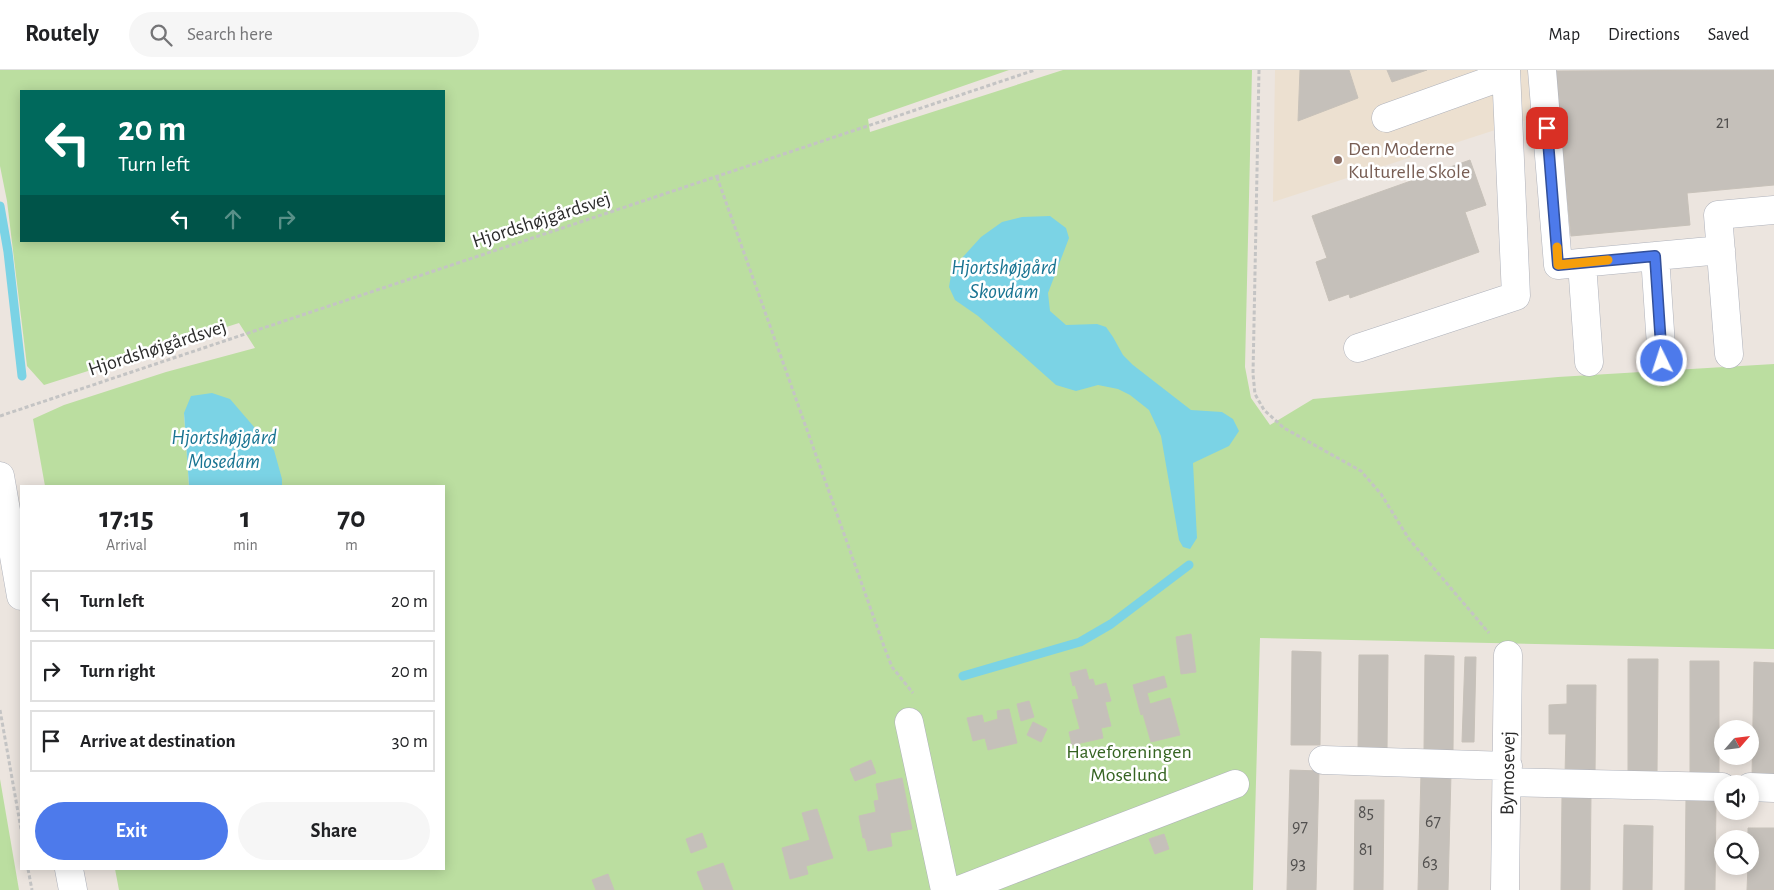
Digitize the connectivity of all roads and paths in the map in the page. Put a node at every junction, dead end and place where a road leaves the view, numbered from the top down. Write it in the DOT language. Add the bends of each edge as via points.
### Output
graph roads {
  1 [pos="1035,70"];
  2 [pos="1259,70"];
  3 [pos="1542,70"];
  4 [pos="1506,72"];
  5 [pos="1386,118"];
  6 [pos="716,177"];
  7 [pos="1774,210"];
  8 [pos="1721,250"];
  9 [pos="1655,256"];
  10 [pos="1582,262"];
  11 [pos="1358,348"];
  12 [pos="1729,354"];
  13 [pos="1662,361"];
  14 [pos="1590,362"];
  15 [pos="0,416"];
  16 [pos="0,476"];
  17 [pos="20,590"];
  18 [pos="1508,655"];
  19 [pos="0,710"];
  20 [pos="909,722"];
  21 [pos="1323,760"];
  22 [pos="1507,774"];
  23 [pos="1235,784"];
  24 [pos="1714,787"];
  25 [pos="1759,787"];
  26 [pos="1774,788"];
  27 [pos="20,823"];
  28 [pos="28,870"];
  29 [pos="69,870"];
  30 [pos="32,890"];
  31 [pos="73,890"];
  32 [pos="945,890"];
  33 [pos="959,890"];
  34 [pos="1505,890"];
  1 -- 6 [label="path, Hjordshøjgårdsvej"];
  2 -- 18 [label="path" via="1255,394 1264,410 1284,428 1361,471 1381,494 1409,538"];
  3 -- 10 [label="street" via="1558,265"];
  4 -- 5 [label="street"];
  4 -- 11 [label="street" via="1516,296"];
  6 -- 15 [label="path, Hjordshøjgårdsvej"];
  6 -- 20 [label="path" via="885,649 892,667 912,691 919,706 909,712"];
  7 -- 8 [label="street" via="1718,215"];
  8 -- 9 [label="street"];
  8 -- 12 [label="street"];
  9 -- 10 [label="street"];
  9 -- 13 [label="street"];
  10 -- 14 [label="street"];
  16 -- 17 [label="street"];
  18 -- 22 [label="street, Bymosevej"];
  19 -- 27 [label="path"];
  20 -- 32 [label="street"];
  21 -- 22 [label="street"];
  22 -- 24 [label="street"];
  22 -- 34 [label="street, Bymosevej"];
  23 -- 33 [label="street"];
  25 -- 26 [label="street"];
  28 -- 30 [label="path"];
  29 -- 31 [label="street"];
}
